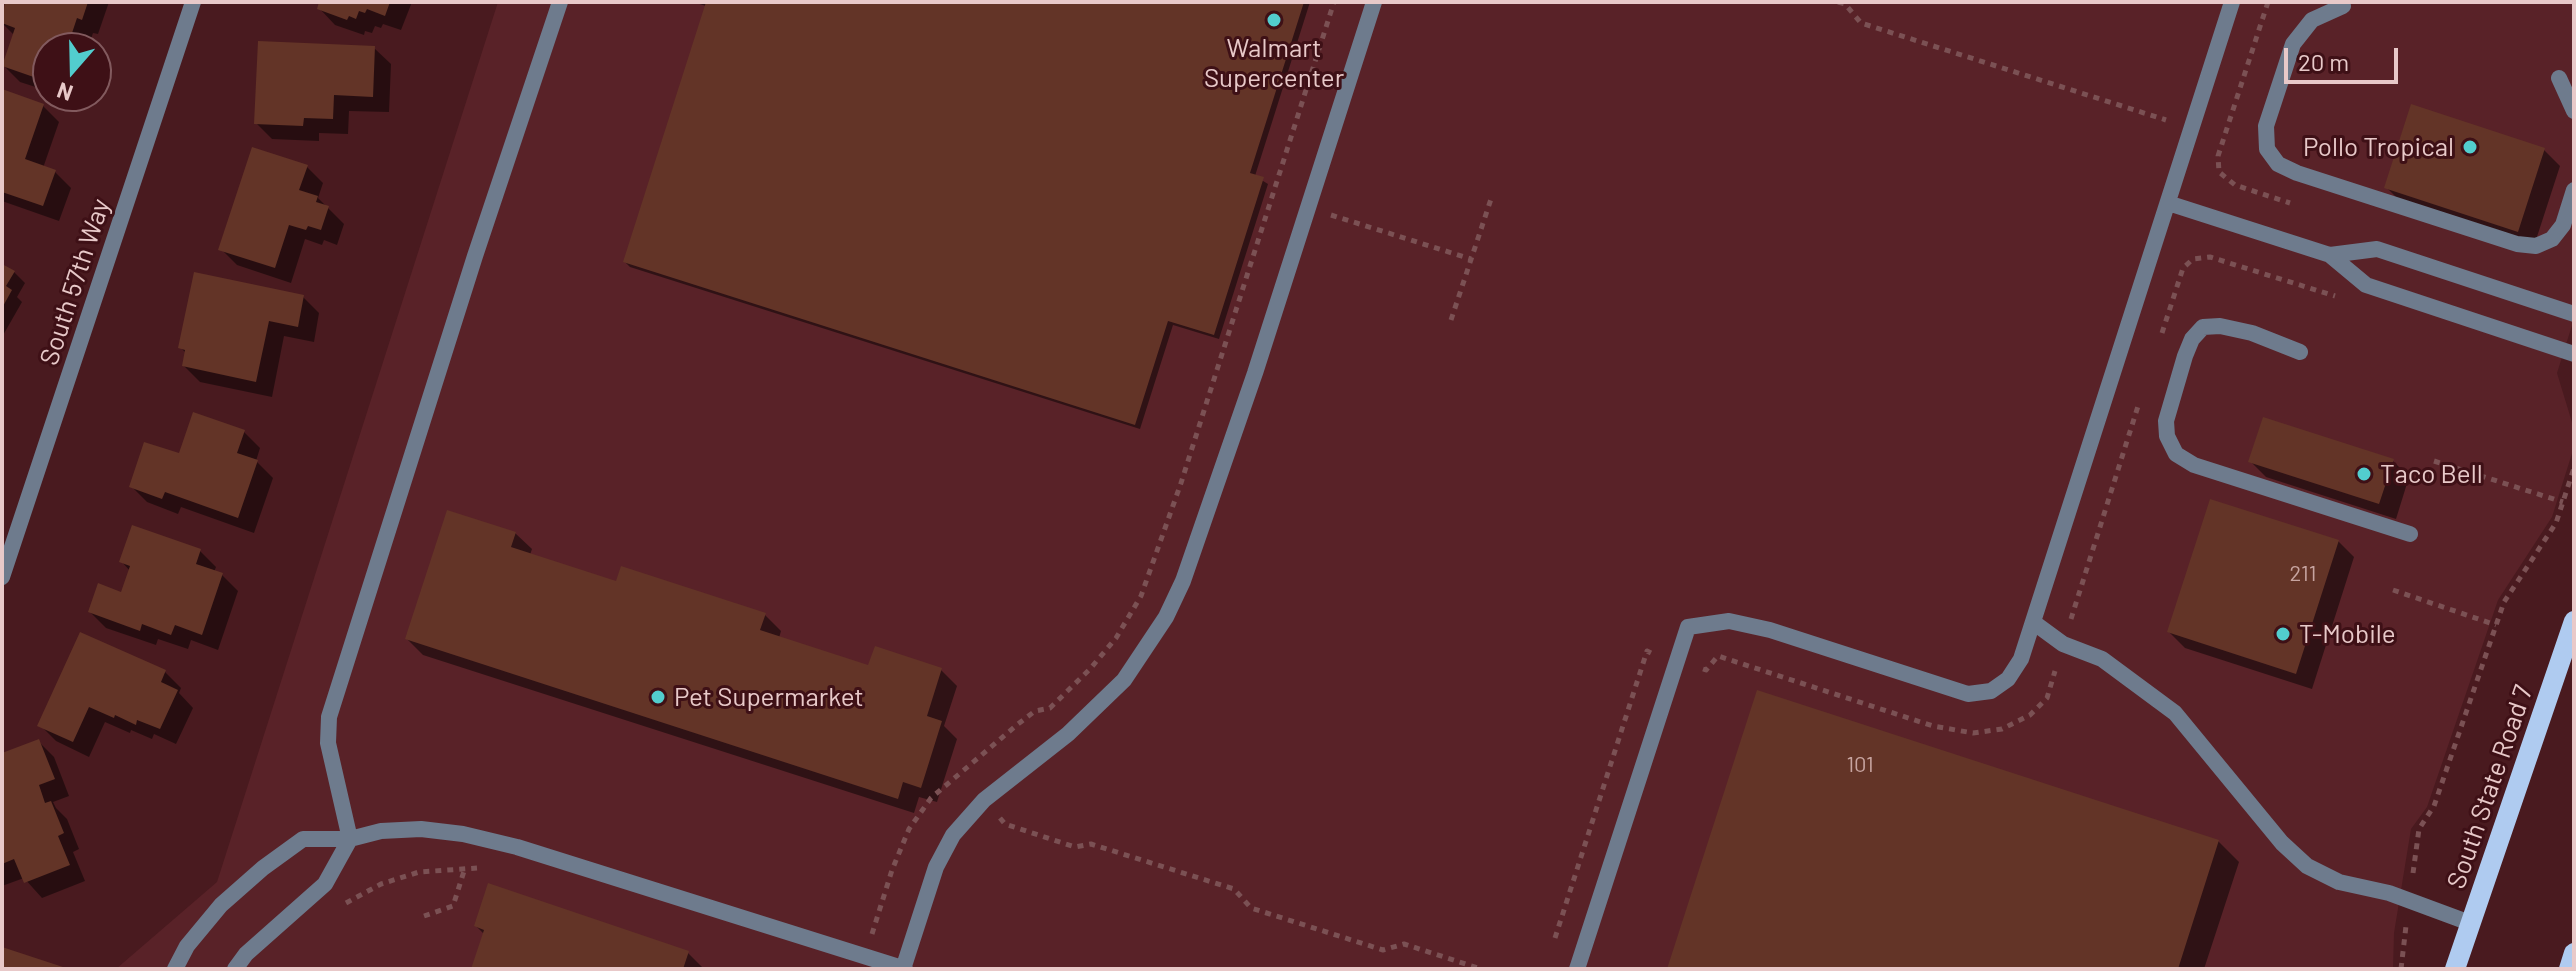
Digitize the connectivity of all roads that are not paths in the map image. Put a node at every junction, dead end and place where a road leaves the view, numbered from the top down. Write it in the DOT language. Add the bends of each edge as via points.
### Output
graph roads {
  1 [pos="193,2"];
  2 [pos="560,2"];
  3 [pos="1374,2"];
  4 [pos="2232,2"];
  5 [pos="2343,6"];
  6 [pos="2559,78"];
  7 [pos="2574,111"];
  8 [pos="2574,190"];
  9 [pos="2168,203"];
  10 [pos="2330,255"];
  11 [pos="2574,314"];
  12 [pos="2300,352"];
  13 [pos="2574,354"];
  14 [pos="2410,534"];
  15 [pos="2,577"];
  16 [pos="2574,621"];
  17 [pos="2033,622"];
  18 [pos="350,839"];
  19 [pos="2470,923"];
  20 [pos="2574,953"];
  21 [pos="175,969"];
  22 [pos="235,969"];
  23 [pos="904,969"];
  24 [pos="1577,969"];
  25 [pos="2455,969"];
  26 [pos="2569,969"];
  1 -- 15 [label="street, South 57th Way"];
  2 -- 18 [label="street" via="329,717 328,743"];
  3 -- 23 [label="street" via="1214,494 1166,617 1124,680 1068,734 984,800 953,835 936,867"];
  4 -- 9 [label="street"];
  5 -- 8 [label="street" via="2312,20 2293,44 2266,126 2267,149 2278,164 2536,246 2552,239 2563,225"];
  6 -- 7 [label="street"];
  9 -- 10 [label="street"];
  9 -- 17 [label="street"];
  10 -- 11 [label="street" via="2377,249"];
  10 -- 13 [label="street" via="2366,285"];
  12 -- 14 [label="street" via="2252,333 2203,327 2185,356 2166,421 2176,454 2194,465"];
  16 -- 19 [label="main road, South State Road 7"];
  17 -- 19 [label="street" via="2063,644 2102,659 2175,713 2307,866 2339,882 2389,893"];
  17 -- 24 [label="street" via="2008,679 1991,691 1968,694 1770,630 1729,621 1688,627"];
  18 -- 21 [label="street" via="303,839 263,868 221,905"];
  18 -- 22 [label="street" via="325,884"];
  18 -- 23 [label="street" via="421,829 463,834"];
  19 -- 25 [label="main road, South State Road 7"];
  20 -- 26 [label="main road"];
}
